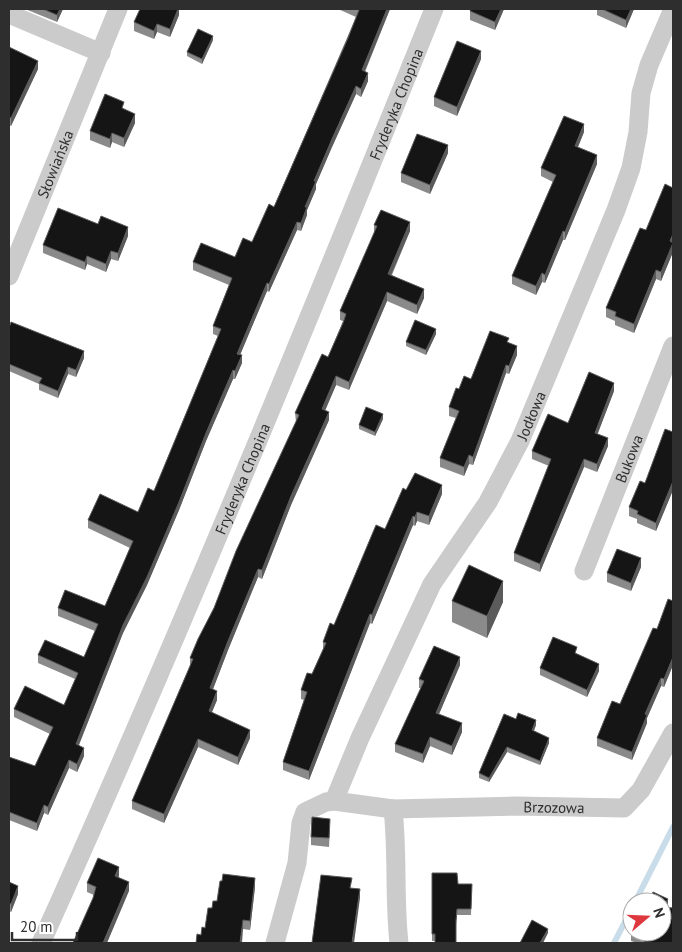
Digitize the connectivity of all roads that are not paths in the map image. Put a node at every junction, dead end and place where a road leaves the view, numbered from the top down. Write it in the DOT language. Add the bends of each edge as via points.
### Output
graph roads {
  1 [pos="118,9"];
  2 [pos="434,9"];
  3 [pos="673,9"];
  4 [pos="9,14"];
  5 [pos="101,53"];
  6 [pos="9,276"];
  7 [pos="673,346"];
  8 [pos="584,571"];
  9 [pos="673,733"];
  10 [pos="334,801"];
  11 [pos="393,809"];
  12 [pos="41,943"];
  13 [pos="275,943"];
  14 [pos="399,943"];
  1 -- 5 [label="street, Słowiańska"];
  2 -- 12 [label="street, Fryderyka Chopina" via="233,500"];
  3 -- 10 [label="street, Jodłowa" via="641,93 631,168 520,441 488,502 432,584"];
  4 -- 5 [label="street"];
  5 -- 6 [label="street, Słowiańska"];
  7 -- 8 [label="street, Bukowa"];
  9 -- 11 [label="street, Brzozowa" via="641,790 624,808"];
  10 -- 11 [label="street, Brzozowa"];
  10 -- 13 [label="street" via="305,812 296,870"];
  11 -- 14 [label="street"];
}
